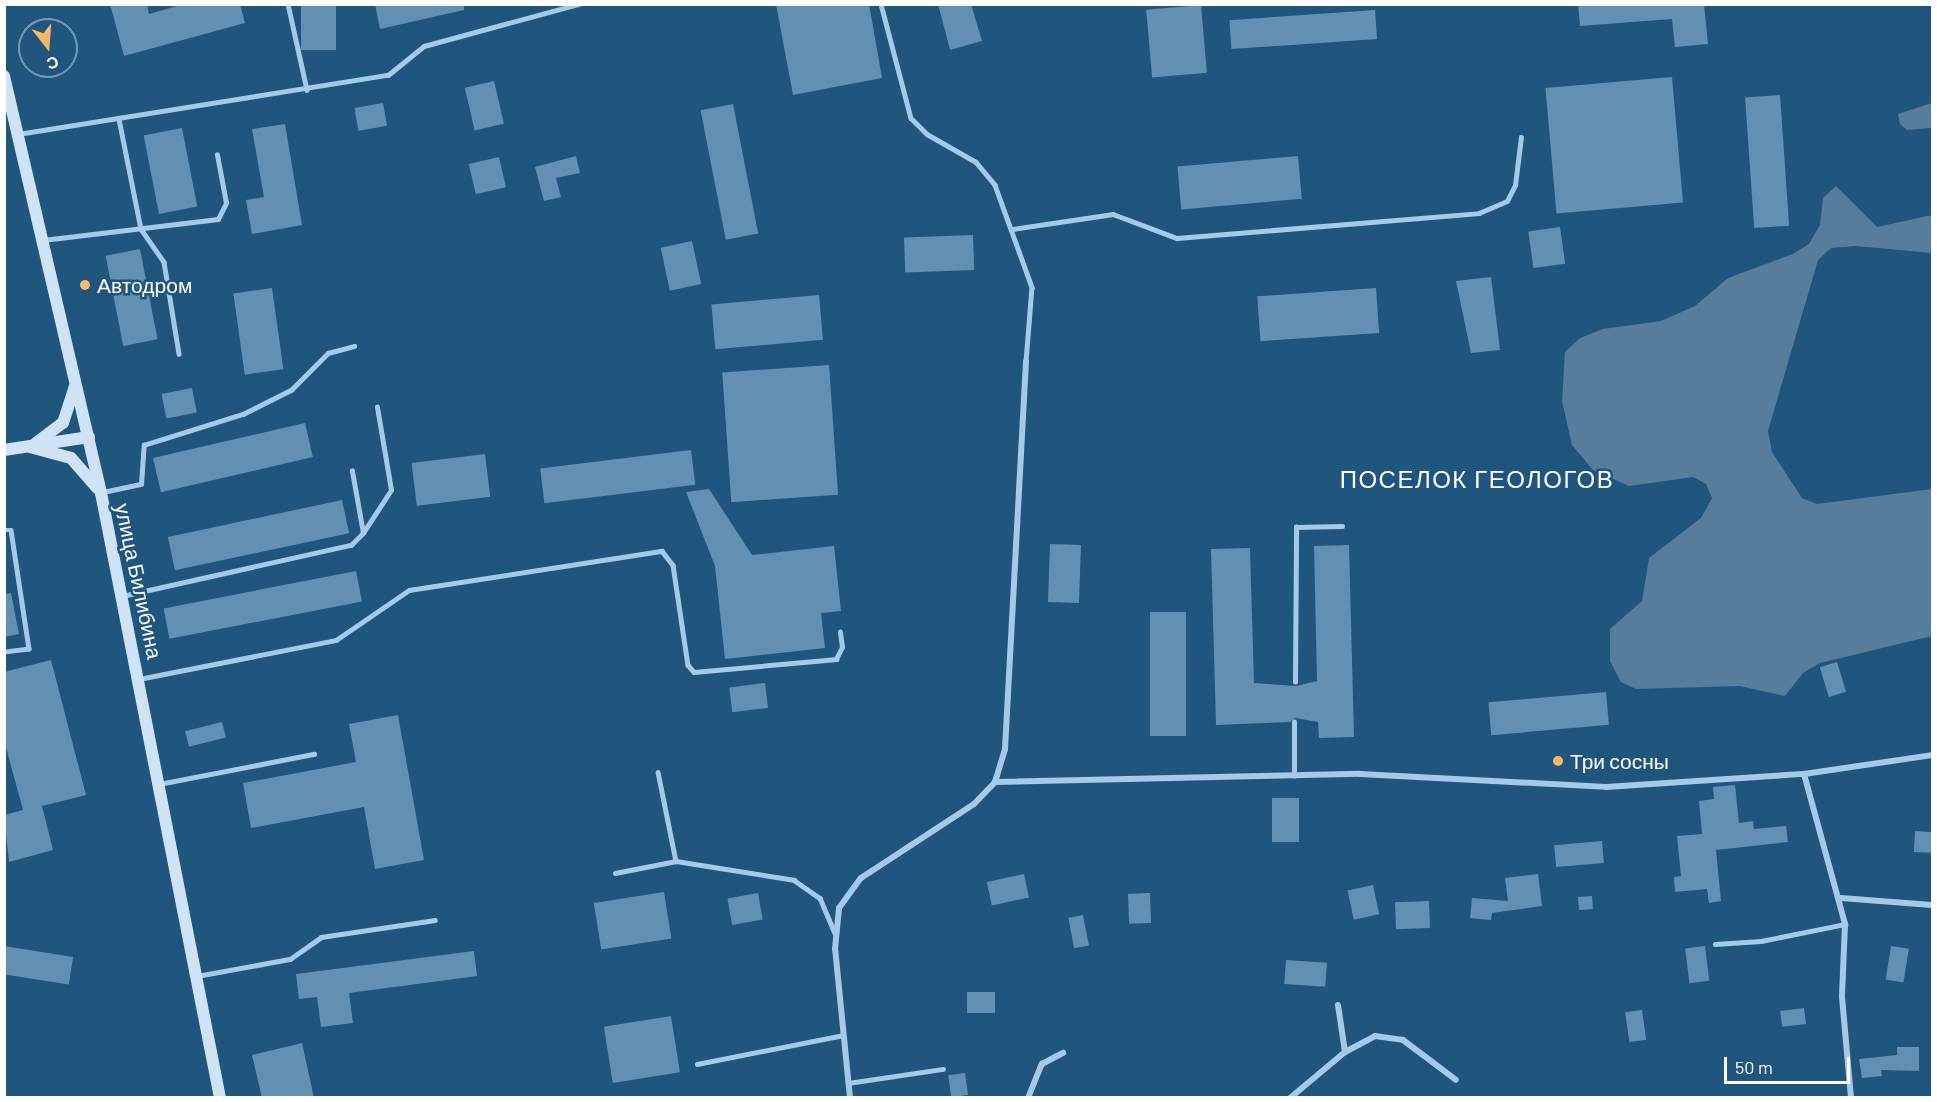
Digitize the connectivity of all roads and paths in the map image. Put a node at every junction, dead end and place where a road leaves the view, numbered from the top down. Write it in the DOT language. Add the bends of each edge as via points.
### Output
graph roads {
  1 [pos="288,4"];
  2 [pos="579,4"];
  3 [pos="881,4"];
  4 [pos="4,76"];
  5 [pos="307,90"];
  6 [pos="119,120"];
  7 [pos="18,134"];
  8 [pos="1521,137"];
  9 [pos="217,155"];
  10 [pos="141,229"];
  11 [pos="1012,229"];
  12 [pos="43,240"];
  13 [pos="354,346"];
  14 [pos="179,354"];
  15 [pos="1026,362"];
  16 [pos="76,381"];
  17 [pos="377,406"];
  18 [pos="89,437"];
  19 [pos="30,447"];
  20 [pos="4,450"];
  21 [pos="352,471"];
  22 [pos="101,493"];
  23 [pos="1342,526"];
  24 [pos="4,530"];
  25 [pos="363,533"];
  26 [pos="122,596"];
  27 [pos="840,632"];
  28 [pos="4,652"];
  29 [pos="139,679"];
  30 [pos="1295,682"];
  31 [pos="1294,722"];
  32 [pos="314,754"];
  33 [pos="1932,755"];
  34 [pos="658,772"];
  35 [pos="1804,774"];
  36 [pos="1294,776"];
  37 [pos="995,782"];
  38 [pos="159,784"];
  39 [pos="675,861"];
  40 [pos="615,873"];
  41 [pos="1841,898"];
  42 [pos="1932,905"];
  43 [pos="435,920"];
  44 [pos="1845,924"];
  45 [pos="836,936"];
  46 [pos="1715,944"];
  47 [pos="197,976"];
  48 [pos="1338,1005"];
  49 [pos="843,1035"];
  50 [pos="1345,1052"];
  51 [pos="1063,1053"];
  52 [pos="698,1064"];
  53 [pos="943,1069"];
  54 [pos="1456,1080"];
  55 [pos="848,1083"];
  56 [pos="220,1098"];
  57 [pos="850,1098"];
  58 [pos="1028,1098"];
  59 [pos="1290,1098"];
  60 [pos="1851,1098"];
  1 -- 5 [label="lane"];
  2 -- 5 [label="lane" via="424,46 388,75"];
  3 -- 11 [label="lane" via="910,118 927,135 976,162 995,185"];
  4 -- 7 [label="main road, улица Билибина"];
  5 -- 6 [label="lane"];
  6 -- 7 [label="lane"];
  6 -- 10 [label="lane"];
  7 -- 12 [label="main road, улица Билибина"];
  8 -- 11 [label="lane" via="1515,185 1507,201 1479,213 1177,238 1113,213"];
  9 -- 10 [label="lane" via="226,203 218,219"];
  10 -- 12 [label="lane"];
  10 -- 14 [label="lane" via="164,262"];
  11 -- 15 [label="lane" via="1032,287"];
  12 -- 16 [label="main road, улица Билибина"];
  13 -- 22 [label="lane" via="328,353 291,390 243,414 144,444 141,484"];
  15 -- 37 [label="street" via="1005,749"];
  16 -- 18 [label="main road, улица Билибина"];
  16 -- 19 [label="main road" via="63,423"];
  17 -- 25 [label="lane" via="391,490"];
  18 -- 19 [label="main road"];
  18 -- 22 [label="main road, улица Билибина"];
  19 -- 20 [label="main road"];
  19 -- 22 [label="main road" via="71,458"];
  21 -- 25 [label="lane"];
  22 -- 26 [label="main road, улица Билибина"];
  23 -- 30 [label="lane" via="1296,526"];
  24 -- 28 [label="lane" via="11,530 29,649"];
  25 -- 26 [label="lane" via="338,550"];
  26 -- 29 [label="main road, улица Билибина"];
  27 -- 29 [label="lane" via="842,647 836,658 694,672 688,665 673,565 662,551 410,590 336,640"];
  29 -- 38 [label="main road, улица Билибина"];
  31 -- 36 [label="lane"];
  32 -- 38 [label="lane"];
  33 -- 35 [label="street"];
  34 -- 39 [label="lane"];
  35 -- 36 [label="street" via="1606,787"];
  35 -- 41 [label="street"];
  36 -- 37 [label="street"];
  37 -- 45 [label="street" via="974,804 861,878 839,908"];
  38 -- 47 [label="main road, улица Билибина"];
  39 -- 40 [label="lane"];
  39 -- 45 [label="lane" via="794,880 820,898"];
  41 -- 42 [label="street"];
  41 -- 44 [label="street"];
  43 -- 47 [label="lane" via="321,937 291,959"];
  44 -- 46 [label="lane" via="1761,941"];
  44 -- 60 [label="street" via="1842,997"];
  45 -- 49 [label="street"];
  47 -- 56 [label="main road, улица Билибина"];
  48 -- 50 [label="street"];
  49 -- 52 [label="lane"];
  49 -- 55 [label="street"];
  50 -- 54 [label="street" via="1375,1036 1402,1040"];
  50 -- 59 [label="street"];
  51 -- 58 [label="street" via="1042,1064"];
  53 -- 55 [label="lane"];
  55 -- 57 [label="street"];
}
